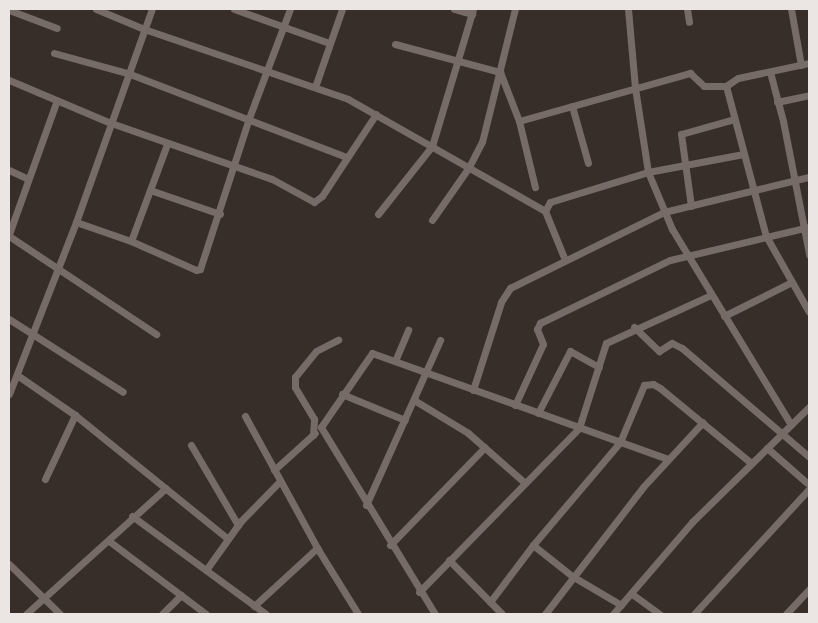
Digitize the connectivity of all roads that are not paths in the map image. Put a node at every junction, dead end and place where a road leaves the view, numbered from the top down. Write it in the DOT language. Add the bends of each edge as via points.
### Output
graph roads {
  1 [pos="96,9"];
  2 [pos="152,9"];
  3 [pos="234,9"];
  4 [pos="290,9"];
  5 [pos="342,9"];
  6 [pos="454,9"];
  7 [pos="515,9"];
  8 [pos="628,9"];
  9 [pos="687,9"];
  10 [pos="791,9"];
  11 [pos="9,10"];
  12 [pos="472,11"];
  13 [pos="25,12"];
  14 [pos="690,22"];
  15 [pos="284,27"];
  16 [pos="57,28"];
  17 [pos="144,29"];
  18 [pos="329,43"];
  19 [pos="395,44"];
  20 [pos="54,53"];
  21 [pos="458,62"];
  22 [pos="809,63"];
  23 [pos="801,65"];
  24 [pos="268,71"];
  25 [pos="500,72"];
  26 [pos="770,72"];
  27 [pos="130,74"];
  28 [pos="9,80"];
  29 [pos="726,86"];
  30 [pos="315,87"];
  31 [pos="635,88"];
  32 [pos="809,95"];
  33 [pos="57,100"];
  34 [pos="777,102"];
  35 [pos="572,106"];
  36 [pos="376,114"];
  37 [pos="249,118"];
  38 [pos="734,119"];
  39 [pos="518,121"];
  40 [pos="112,123"];
  41 [pos="167,144"];
  42 [pos="432,146"];
  43 [pos="743,154"];
  44 [pos="346,157"];
  45 [pos="588,163"];
  46 [pos="235,167"];
  47 [pos="469,167"];
  48 [pos="686,167"];
  49 [pos="9,170"];
  50 [pos="648,172"];
  51 [pos="809,177"];
  52 [pos="28,179"];
  53 [pos="795,180"];
  54 [pos="535,187"];
  55 [pos="150,190"];
  56 [pos="753,192"];
  57 [pos="691,206"];
  58 [pos="545,211"];
  59 [pos="664,212"];
  60 [pos="220,214"];
  61 [pos="378,214"];
  62 [pos="432,220"];
  63 [pos="76,222"];
  64 [pos="806,227"];
  65 [pos="9,235"];
  66 [pos="766,236"];
  67 [pos="131,241"];
  68 [pos="687,254"];
  69 [pos="809,254"];
  70 [pos="565,260"];
  71 [pos="58,268"];
  72 [pos="792,282"];
  73 [pos="711,295"];
  74 [pos="809,312"];
  75 [pos="724,316"];
  76 [pos="9,319"];
  77 [pos="634,327"];
  78 [pos="408,330"];
  79 [pos="156,334"];
  80 [pos="34,335"];
  81 [pos="338,340"];
  82 [pos="440,340"];
  83 [pos="395,360"];
  84 [pos="599,368"];
  85 [pos="426,373"];
  86 [pos="17,375"];
  87 [pos="473,390"];
  88 [pos="123,392"];
  89 [pos="9,394"];
  90 [pos="342,394"];
  91 [pos="414,400"];
  92 [pos="515,405"];
  93 [pos="809,406"];
  94 [pos="538,413"];
  95 [pos="75,415"];
  96 [pos="245,416"];
  97 [pos="404,420"];
  98 [pos="704,422"];
  99 [pos="791,425"];
  100 [pos="321,427"];
  101 [pos="580,428"];
  102 [pos="782,433"];
  103 [pos="312,435"];
  104 [pos="620,442"];
  105 [pos="191,445"];
  106 [pos="486,447"];
  107 [pos="767,448"];
  108 [pos="809,457"];
  109 [pos="668,459"];
  110 [pos="751,463"];
  111 [pos="274,470"];
  112 [pos="45,479"];
  113 [pos="280,481"];
  114 [pos="525,483"];
  115 [pos="809,484"];
  116 [pos="166,488"];
  117 [pos="366,505"];
  118 [pos="132,516"];
  119 [pos="238,525"];
  120 [pos="227,538"];
  121 [pos="109,541"];
  122 [pos="390,545"];
  123 [pos="533,545"];
  124 [pos="318,548"];
  125 [pos="449,560"];
  126 [pos="9,564"];
  127 [pos="206,570"];
  128 [pos="572,576"];
  129 [pos="809,589"];
  130 [pos="418,592"];
  131 [pos="632,594"];
  132 [pos="181,595"];
  133 [pos="43,599"];
  134 [pos="490,602"];
  135 [pos="621,605"];
  136 [pos="254,606"];
  137 [pos="26,614"];
  138 [pos="60,614"];
  139 [pos="162,614"];
  140 [pos="206,614"];
  141 [pos="266,614"];
  142 [pos="358,614"];
  143 [pos="435,614"];
  144 [pos="502,614"];
  145 [pos="544,614"];
  146 [pos="613,614"];
  147 [pos="657,614"];
  148 [pos="694,614"];
  149 [pos="786,614"];
  1 -- 17 [label="street"];
  2 -- 17 [label="street"];
  3 -- 15 [label="street"];
  4 -- 15 [label="street"];
  5 -- 18 [label="street"];
  6 -- 12 [label="street"];
  7 -- 25 [label="street"];
  8 -- 31 [label="street"];
  9 -- 14 [label="street"];
  10 -- 23 [label="street"];
  11 -- 13 [label="street"];
  12 -- 21 [label="street"];
  13 -- 16 [label="street"];
  15 -- 18 [label="street"];
  15 -- 24 [label="street"];
  17 -- 24 [label="street"];
  17 -- 27 [label="street"];
  18 -- 30 [label="street"];
  19 -- 21 [label="street"];
  20 -- 27 [label="street"];
  21 -- 25 [label="street"];
  21 -- 42 [label="street"];
  22 -- 23 [label="street"];
  23 -- 26 [label="street"];
  24 -- 30 [label="street"];
  24 -- 37 [label="street"];
  25 -- 39 [label="street"];
  25 -- 47 [label="street" via="482,142"];
  26 -- 29 [label="street" via="738,78"];
  26 -- 34 [label="street"];
  27 -- 37 [label="street"];
  27 -- 40 [label="street"];
  28 -- 33 [label="street"];
  29 -- 31 [label="street" via="704,86 690,73"];
  29 -- 38 [label="street"];
  30 -- 36 [label="street" via="348,98"];
  31 -- 35 [label="street"];
  31 -- 50 [label="street"];
  32 -- 34 [label="street"];
  33 -- 40 [label="street"];
  33 -- 52 [label="street"];
  34 -- 53 [label="street"];
  35 -- 39 [label="street"];
  35 -- 45 [label="street"];
  36 -- 42 [label="street"];
  36 -- 44 [label="street"];
  37 -- 44 [label="street"];
  37 -- 46 [label="street"];
  38 -- 43 [label="street"];
  38 -- 48 [label="street" via="681,134"];
  39 -- 54 [label="street"];
  40 -- 41 [label="street"];
  40 -- 63 [label="street"];
  41 -- 46 [label="street"];
  41 -- 55 [label="street"];
  42 -- 47 [label="street"];
  42 -- 61 [label="street"];
  43 -- 48 [label="street"];
  43 -- 56 [label="street"];
  44 -- 46 [label="street" via="322,196 314,202 279,182"];
  46 -- 60 [label="street"];
  47 -- 58 [label="street"];
  47 -- 62 [label="street"];
  48 -- 50 [label="street"];
  48 -- 57 [label="street"];
  49 -- 52 [label="street"];
  50 -- 58 [label="street" via="559,198 546,205"];
  50 -- 59 [label="street"];
  51 -- 53 [label="street"];
  52 -- 65 [label="street"];
  53 -- 56 [label="street"];
  53 -- 64 [label="street"];
  55 -- 60 [label="street"];
  55 -- 67 [label="street"];
  56 -- 57 [label="street"];
  56 -- 66 [label="street"];
  57 -- 59 [label="street"];
  58 -- 70 [label="street"];
  59 -- 68 [label="street"];
  59 -- 70 [label="street"];
  60 -- 67 [label="street" via="200,269"];
  63 -- 67 [label="street"];
  63 -- 71 [label="street"];
  64 -- 66 [label="street"];
  64 -- 69 [label="street"];
  65 -- 71 [label="street"];
  66 -- 68 [label="street"];
  66 -- 72 [label="street"];
  68 -- 73 [label="street"];
  68 -- 92 [label="street" via="540,323 537,329 543,344"];
  70 -- 87 [label="street" via="504,294"];
  71 -- 79 [label="street"];
  71 -- 80 [label="street"];
  72 -- 74 [label="street"];
  72 -- 75 [label="street"];
  73 -- 75 [label="street"];
  73 -- 77 [label="street"];
  75 -- 99 [label="street"];
  76 -- 80 [label="street"];
  77 -- 84 [label="street" via="606,342"];
  77 -- 102 [label="street" via="658,351 672,343 682,348"];
  78 -- 83 [label="street"];
  80 -- 86 [label="street"];
  80 -- 88 [label="street"];
  81 -- 103 [label="street" via="316,351 295,377 295,387 314,419"];
  82 -- 85 [label="street"];
  83 -- 85 [label="street"];
  83 -- 90 [label="street" via="372,353"];
  84 -- 94 [label="street" via="570,352"];
  84 -- 101 [label="street"];
  85 -- 87 [label="street"];
  85 -- 91 [label="street"];
  86 -- 89 [label="street"];
  86 -- 95 [label="street"];
  87 -- 92 [label="street"];
  90 -- 97 [label="street"];
  90 -- 100 [label="street"];
  91 -- 97 [label="street"];
  91 -- 106 [label="street"];
  92 -- 94 [label="street"];
  93 -- 99 [label="street"];
  94 -- 101 [label="street"];
  95 -- 112 [label="street"];
  95 -- 116 [label="street"];
  96 -- 111 [label="street"];
  97 -- 117 [label="street"];
  98 -- 104 [label="street" via="660,388 648,383 642,388"];
  98 -- 109 [label="street"];
  98 -- 110 [label="street"];
  99 -- 102 [label="street"];
  100 -- 103 [label="street"];
  100 -- 117 [label="street"];
  101 -- 104 [label="street"];
  101 -- 114 [label="street"];
  102 -- 107 [label="street"];
  102 -- 108 [label="street"];
  103 -- 111 [label="street"];
  104 -- 109 [label="street"];
  104 -- 123 [label="street"];
  105 -- 119 [label="street"];
  106 -- 114 [label="street"];
  106 -- 122 [label="street"];
  107 -- 110 [label="street"];
  107 -- 115 [label="street"];
  109 -- 128 [label="street"];
  110 -- 131 [label="street" via="692,522"];
  111 -- 113 [label="street"];
  113 -- 119 [label="street"];
  113 -- 124 [label="street"];
  114 -- 125 [label="street"];
  115 -- 148 [label="street"];
  116 -- 118 [label="street"];
  116 -- 120 [label="street"];
  117 -- 122 [label="street"];
  118 -- 121 [label="street"];
  118 -- 127 [label="street"];
  119 -- 120 [label="street"];
  120 -- 127 [label="street"];
  121 -- 132 [label="street"];
  121 -- 133 [label="street"];
  122 -- 130 [label="street"];
  123 -- 128 [label="street"];
  123 -- 134 [label="street"];
  124 -- 136 [label="street"];
  124 -- 142 [label="street"];
  125 -- 130 [label="street"];
  125 -- 134 [label="street"];
  126 -- 133 [label="street"];
  127 -- 136 [label="street"];
  128 -- 135 [label="street"];
  128 -- 145 [label="street"];
  129 -- 149 [label="street"];
  130 -- 143 [label="street"];
  131 -- 135 [label="street"];
  131 -- 147 [label="street"];
  132 -- 139 [label="street"];
  132 -- 140 [label="street"];
  133 -- 137 [label="street"];
  133 -- 138 [label="street"];
  134 -- 144 [label="street"];
  135 -- 146 [label="street"];
  136 -- 141 [label="street"];
}
